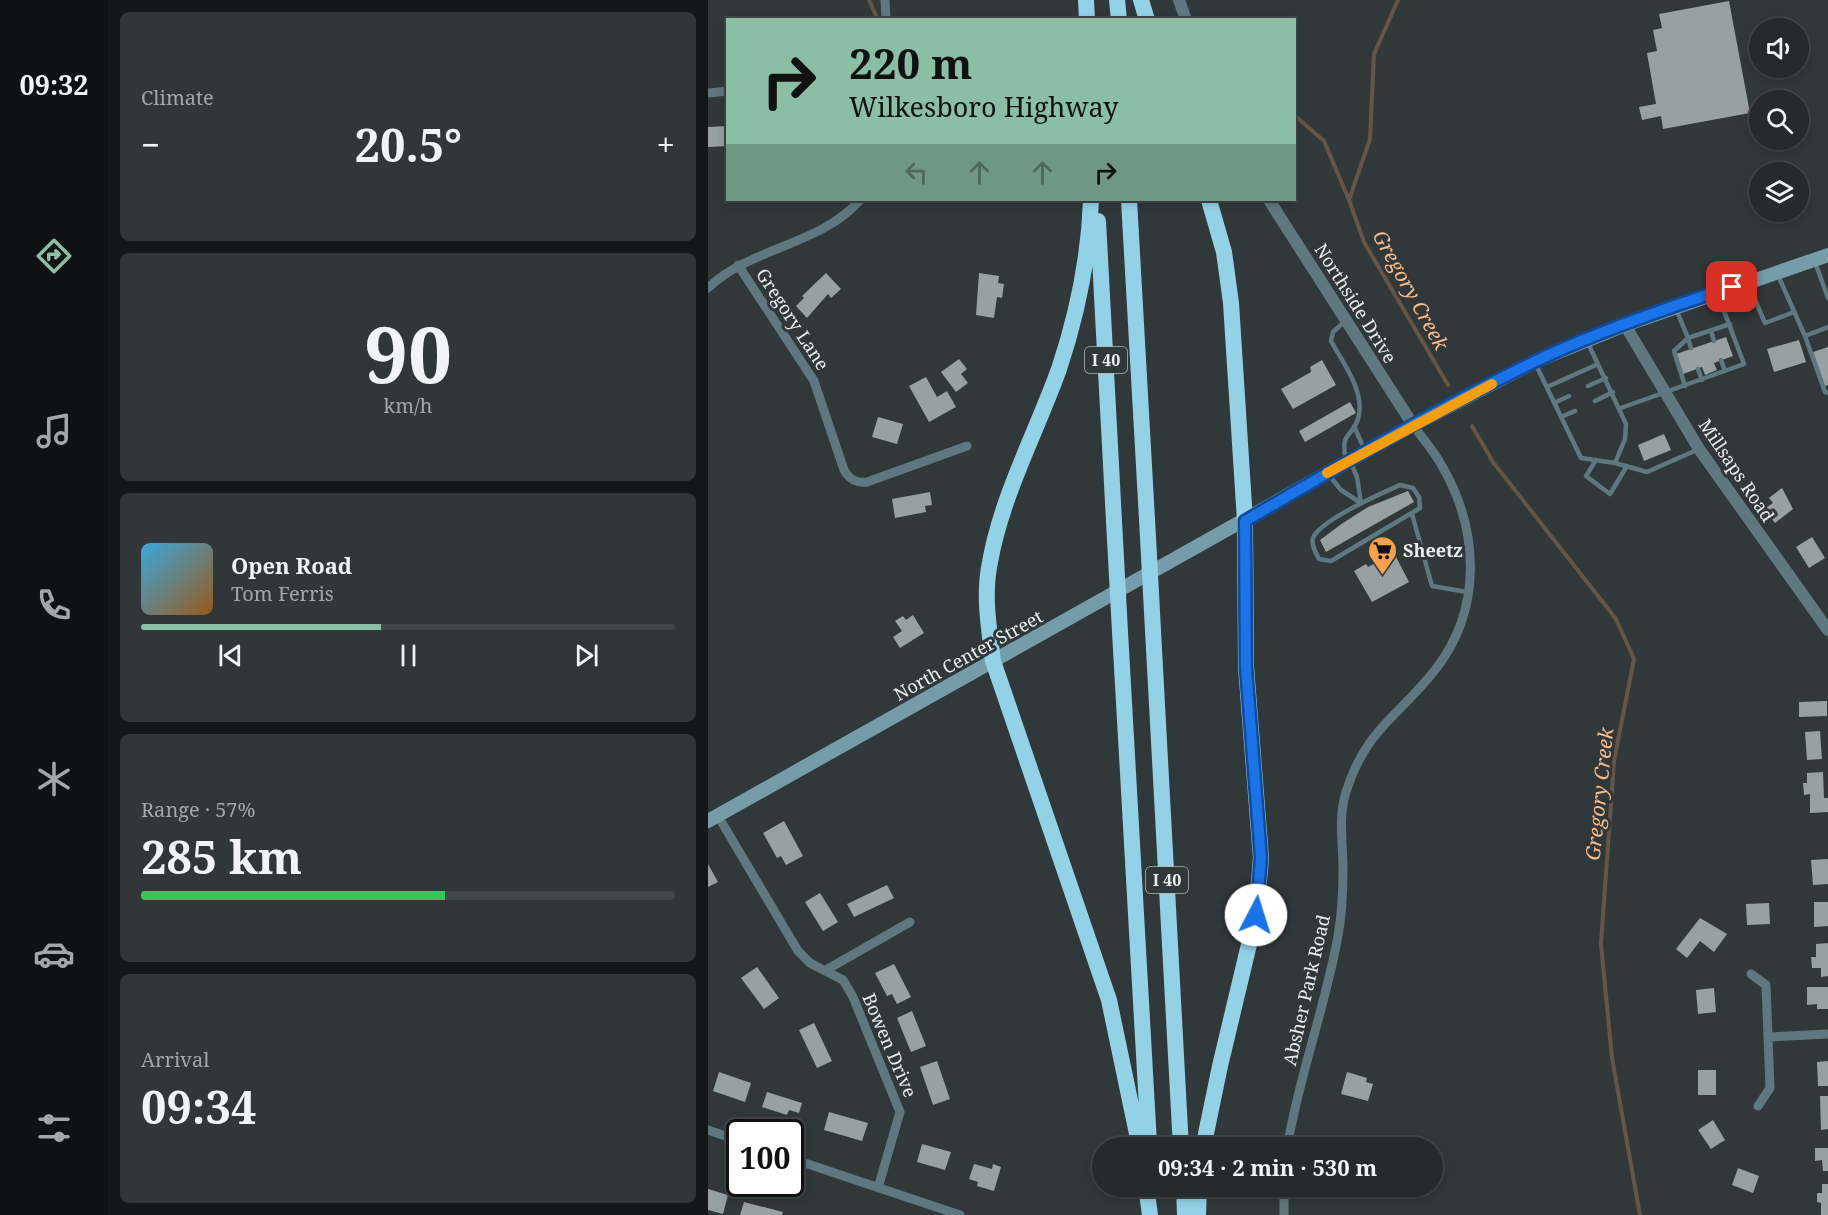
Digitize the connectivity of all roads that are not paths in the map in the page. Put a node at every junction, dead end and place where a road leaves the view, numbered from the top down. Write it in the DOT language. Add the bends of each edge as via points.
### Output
graph roads {
  1 [pos="885,0"];
  2 [pos="1086,0"];
  3 [pos="1118,0"];
  4 [pos="1141,0"];
  5 [pos="1179,0"];
  6 [pos="886,18"];
  7 [pos="1087,18"];
  8 [pos="1119,18"];
  9 [pos="1146,18"];
  10 [pos="1185,18"];
  11 [pos="726,91"];
  12 [pos="708,93"];
  13 [pos="859,201"];
  14 [pos="1091,201"];
  15 [pos="1097,201"];
  16 [pos="1129,201"];
  17 [pos="1209,201"];
  18 [pos="1270,201"];
  19 [pos="1828,255"];
  20 [pos="1814,260"];
  21 [pos="738,265"];
  22 [pos="1776,272"];
  23 [pos="1747,282"];
  24 [pos="708,288"];
  25 [pos="1716,292"];
  26 [pos="1828,298"];
  27 [pos="1675,306"];
  28 [pos="1794,312"];
  29 [pos="1346,321"];
  30 [pos="1730,324"];
  31 [pos="1625,325"];
  32 [pos="1828,327"];
  33 [pos="1711,331"];
  34 [pos="1805,336"];
  35 [pos="1688,338"];
  36 [pos="1587,340"];
  37 [pos="1714,341"];
  38 [pos="1691,348"];
  39 [pos="1721,360"];
  40 [pos="1534,362"];
  41 [pos="1598,364"];
  42 [pos="1698,369"];
  43 [pos="1725,371"];
  44 [pos="1606,378"];
  45 [pos="1702,380"];
  46 [pos="1588,386"];
  47 [pos="1685,386"];
  48 [pos="1547,387"];
  49 [pos="1613,392"];
  50 [pos="1828,393"];
  51 [pos="1665,394"];
  52 [pos="1569,396"];
  53 [pos="1595,401"];
  54 [pos="1554,403"];
  55 [pos="1621,408"];
  56 [pos="1575,411"];
  57 [pos="1561,417"];
  58 [pos="1413,425"];
  59 [pos="1354,426"];
  60 [pos="967,446"];
  61 [pos="1699,449"];
  62 [pos="1366,452"];
  63 [pos="1596,460"];
  64 [pos="1348,462"];
  65 [pos="1615,463"];
  66 [pos="1628,466"];
  67 [pos="1327,473"];
  68 [pos="1361,502"];
  69 [pos="1412,514"];
  70 [pos="1245,521"];
  71 [pos="1469,592"];
  72 [pos="1828,630"];
  73 [pos="993,661"];
  74 [pos="713,819"];
  75 [pos="910,922"];
  76 [pos="826,970"];
  77 [pos="1751,974"];
  78 [pos="1828,1034"];
  79 [pos="1769,1037"];
  80 [pos="1758,1106"];
  81 [pos="708,1130"];
  82 [pos="726,1136"];
  83 [pos="1138,1137"];
  84 [pos="1148,1137"];
  85 [pos="1180,1137"];
  86 [pos="1205,1137"];
  87 [pos="1290,1137"];
  88 [pos="804,1163"];
  89 [pos="878,1188"];
  90 [pos="1148,1197"];
  91 [pos="1151,1197"];
  92 [pos="1184,1197"];
  93 [pos="1199,1197"];
  94 [pos="1284,1197"];
  95 [pos="960,1215"];
  96 [pos="1152,1215"];
  97 [pos="1185,1215"];
  98 [pos="1198,1215"];
  99 [pos="1284,1215"];
  1 -- 6 [label="street"];
  2 -- 7 [label="highway"];
  3 -- 8 [label="highway"];
  4 -- 9 [label="highway"];
  5 -- 10 [label="street"];
  11 -- 12 [label="street"];
  13 -- 21 [label="street" via="824,227"];
  14 -- 73 [label="highway" via="1079,296 1059,368 1002,518 990,562 986,607"];
  15 -- 84 [label="highway, I 40, bridge"];
  16 -- 85 [label="highway, I 40, bridge"];
  17 -- 70 [label="highway" via="1224,252 1231,303"];
  18 -- 29 [label="street, Northside Drive"];
  19 -- 20 [label="main road, North Center Street"];
  20 -- 22 [label="main road, North Center Street"];
  20 -- 26 [label="lane"];
  21 -- 24 [label="street"];
  21 -- 60 [label="street, Gregory Lane" via="814,381 849,478 867,482"];
  22 -- 23 [label="main road, North Center Street"];
  22 -- 28 [label="lane"];
  23 -- 25 [label="main road, North Center Street"];
  23 -- 28 [label="lane" via="1765,323"];
  25 -- 27 [label="main road, North Center Street"];
  25 -- 30 [label="lane"];
  27 -- 31 [label="main road, North Center Street"];
  27 -- 35 [label="lane"];
  28 -- 34 [label="lane"];
  29 -- 58 [label="street, Northside Drive"];
  29 -- 59 [label="lane" via="1333,332 1331,340 1361,401"];
  30 -- 33 [label="lane"];
  30 -- 43 [label="lane" via="1744,364"];
  31 -- 36 [label="main road, North Center Street"];
  31 -- 51 [label="street, Millsaps Road"];
  32 -- 34 [label="lane"];
  33 -- 35 [label="lane"];
  33 -- 37 [label="lane"];
  34 -- 50 [label="lane"];
  35 -- 38 [label="lane"];
  35 -- 47 [label="lane" via="1674,351"];
  36 -- 40 [label="main road, North Center Street"];
  36 -- 41 [label="lane"];
  39 -- 43 [label="lane"];
  40 -- 48 [label="lane"];
  40 -- 58 [label="main road, North Center Street"];
  41 -- 44 [label="lane"];
  41 -- 48 [label="lane"];
  42 -- 45 [label="lane"];
  43 -- 45 [label="lane"];
  44 -- 46 [label="lane"];
  44 -- 49 [label="lane"];
  45 -- 47 [label="lane"];
  47 -- 51 [label="lane"];
  48 -- 54 [label="lane"];
  49 -- 53 [label="lane"];
  49 -- 55 [label="lane"];
  51 -- 55 [label="lane"];
  51 -- 61 [label="street, Millsaps Road"];
  52 -- 54 [label="lane"];
  54 -- 57 [label="lane"];
  55 -- 65 [label="lane" via="1625,439"];
  56 -- 57 [label="lane"];
  57 -- 63 [label="lane" via="1581,458"];
  58 -- 62 [label="main road, North Center Street"];
  58 -- 71 [label="street, Absher Park Road" via="1442,465 1469,533"];
  59 -- 62 [label="lane"];
  59 -- 64 [label="lane" via="1344,441"];
  61 -- 66 [label="lane" via="1647,472"];
  61 -- 72 [label="street, Millsaps Road"];
  62 -- 64 [label="main road, North Center Street"];
  63 -- 65 [label="lane"];
  63 -- 66 [label="lane" via="1586,476 1610,494"];
  64 -- 67 [label="main road, North Center Street"];
  64 -- 68 [label="lane" via="1357,477"];
  65 -- 66 [label="lane"];
  67 -- 68 [label="lane" via="1341,490"];
  67 -- 70 [label="main road, North Center Street"];
  68 -- 69 [label="lane" via="1400,485 1413,488 1420,508"];
  68 -- 69 [label="lane" via="1320,528 1313,538 1319,560 1331,561"];
  69 -- 71 [label="lane" via="1432,586"];
  70 -- 73 [label="main road, North Center Street"];
  70 -- 86 [label="highway" via="1246,667 1261,858 1256,915"];
  71 -- 87 [label="street, Absher Park Road" via="1450,646 1435,670 1367,743 1345,794 1338,938"];
  73 -- 74 [label="main road, North Center Street"];
  73 -- 83 [label="highway" via="1109,1000"];
  74 -- 76 [label="street, Bowen Drive" via="798,951 810,963"];
  75 -- 76 [label="street"];
  76 -- 89 [label="street, Bowen Drive" via="843,980 853,997 900,1112"];
  77 -- 79 [label="street" via="1766,985"];
  78 -- 79 [label="street"];
  79 -- 80 [label="street" via="1770,1088"];
  81 -- 82 [label="street"];
  88 -- 89 [label="street"];
  89 -- 95 [label="street"];
  90 -- 96 [label="highway"];
  91 -- 96 [label="highway"];
  92 -- 97 [label="highway"];
  93 -- 98 [label="highway"];
  94 -- 99 [label="street"];
}
